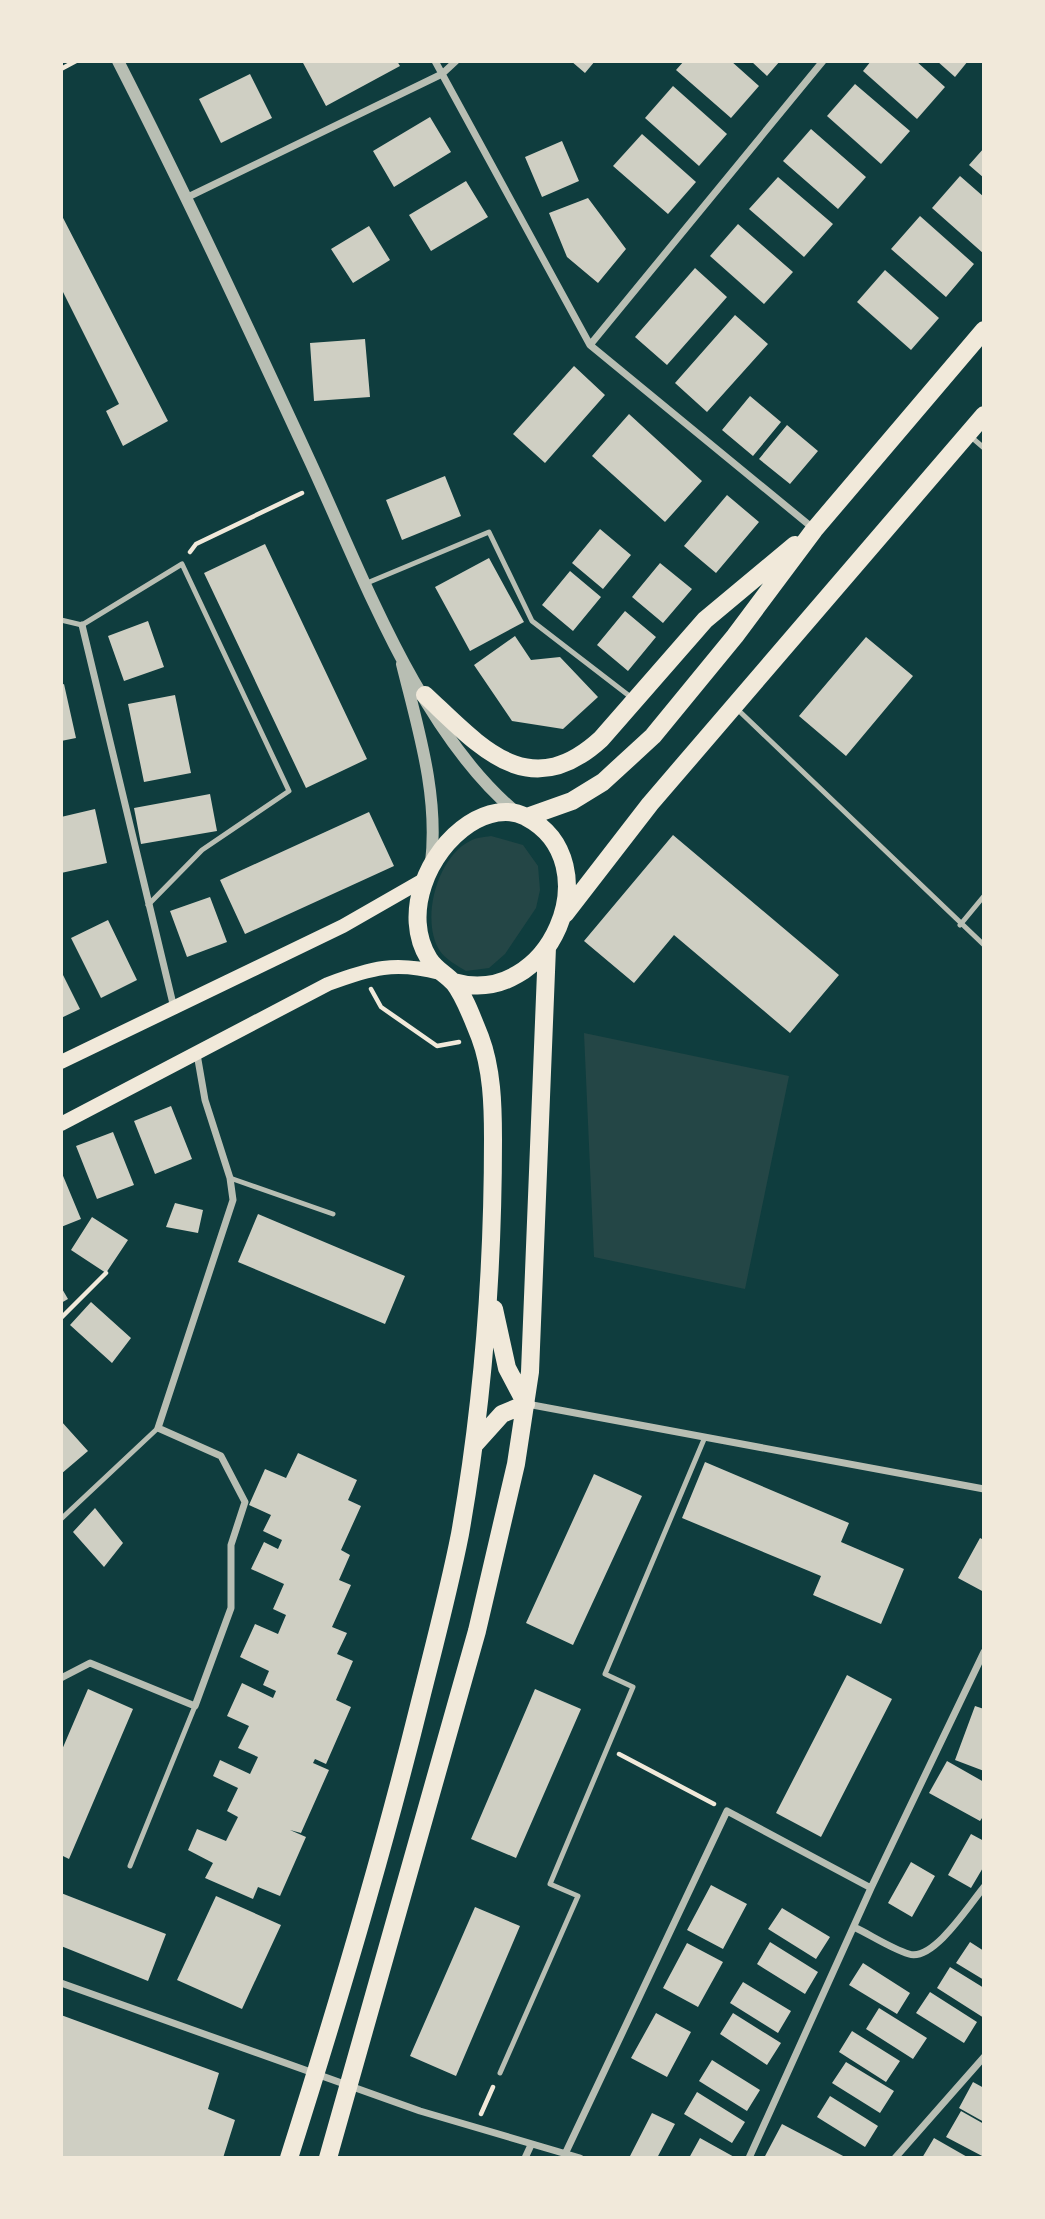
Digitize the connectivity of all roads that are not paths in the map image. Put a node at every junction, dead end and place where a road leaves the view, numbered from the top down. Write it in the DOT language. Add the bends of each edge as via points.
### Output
graph roads {
  1 [pos="118,61"];
  2 [pos="435,61"];
  3 [pos="456,61"];
  4 [pos="824,61"];
  5 [pos="442,74"];
  6 [pos="188,197"];
  7 [pos="984,330"];
  8 [pos="590,345"];
  9 [pos="984,415"];
  10 [pos="968,434"];
  11 [pos="984,448"];
  12 [pos="814,530"];
  13 [pos="367,583"];
  14 [pos="61,620"];
  15 [pos="82,625"];
  16 [pos="398,650"];
  17 [pos="425,695"];
  18 [pos="634,700"];
  19 [pos="734,706"];
  20 [pos="523,815"];
  21 [pos="428,873"];
  22 [pos="984,896"];
  23 [pos="148,905"];
  24 [pos="560,920"];
  25 [pos="960,925"];
  26 [pos="984,945"];
  27 [pos="547,947"];
  28 [pos="447,977"];
  29 [pos="174,1008"];
  30 [pos="197,1053"];
  31 [pos="61,1062"];
  32 [pos="61,1124"];
  33 [pos="230,1178"];
  34 [pos="333,1214"];
  35 [pos="490,1270"];
  36 [pos="526,1404"];
  37 [pos="158,1428"];
  38 [pos="705,1437"];
  39 [pos="474,1447"];
  40 [pos="984,1489"];
  41 [pos="61,1519"];
  42 [pos="984,1652"];
  43 [pos="61,1678"];
  44 [pos="195,1706"];
  45 [pos="130,1866"];
  46 [pos="984,1887"];
  47 [pos="871,1888"];
  48 [pos="854,1927"];
  49 [pos="61,1983"];
  50 [pos="984,2057"];
  51 [pos="500,2073"];
  52 [pos="316,2074"];
  53 [pos="350,2086"];
  54 [pos="531,2145"];
  55 [pos="566,2151"];
  56 [pos="289,2158"];
  57 [pos="328,2158"];
  58 [pos="525,2158"];
  59 [pos="580,2158"];
  60 [pos="749,2158"];
  61 [pos="895,2158"];
  1 -- 6 [label="street"];
  2 -- 5 [label="street"];
  3 -- 5 [label="street"];
  4 -- 8 [label="street"];
  5 -- 6 [label="street"];
  5 -- 8 [label="street"];
  6 -- 13 [label="street"];
  7 -- 12 [label="main road"];
  8 -- 12 [label="street"];
  9 -- 10 [label="main road"];
  10 -- 11 [label="lane"];
  10 -- 19 [label="main road"];
  12 -- 18 [label="main road" via="705,620"];
  12 -- 20 [label="main road" via="653,736 603,782 572,801"];
  13 -- 16 [label="street"];
  13 -- 18 [label="lane" via="489,532 532,621"];
  14 -- 15 [label="lane"];
  15 -- 23 [label="street"];
  15 -- 23 [label="lane" via="182,564 289,791 202,850"];
  16 -- 17 [label="street"];
  16 -- 21 [label="street" via="429,780 434,831"];
  17 -- 18 [label="main road" via="495,757 534,767 565,763 584,754"];
  17 -- 20 [label="street" via="469,765"];
  19 -- 24 [label="main road"];
  19 -- 25 [label="lane"];
  20 -- 21 [label="main road" via="488,814 475,820 462,828"];
  20 -- 24 [label="main road" via="556,844 564,863 568,890"];
  21 -- 28 [label="main road" via="418,901 420,937 427,957"];
  21 -- 29 [label="main road" via="382,906"];
  22 -- 25 [label="lane"];
  23 -- 29 [label="street"];
  24 -- 27 [label="main road"];
  25 -- 26 [label="lane"];
  27 -- 28 [label="main road" via="533,963 486,988"];
  27 -- 36 [label="main road"];
  28 -- 30 [label="main road" via="400,965 362,972 328,984"];
  28 -- 35 [label="main road" via="480,1038 489,1068 493,1137"];
  29 -- 31 [label="main road"];
  30 -- 32 [label="main road"];
  30 -- 33 [label="street" via="205,1100"];
  33 -- 34 [label="lane"];
  33 -- 37 [label="street" via="233,1200 226,1228"];
  35 -- 36 [label="main road" via="507,1368"];
  35 -- 39 [label="main road"];
  36 -- 38 [label="street"];
  36 -- 39 [label="main road" via="502,1414"];
  36 -- 53 [label="main road" via="477,1632"];
  37 -- 41 [label="lane"];
  37 -- 44 [label="street" via="221,1456 245,1502 231,1545 231,1608"];
  38 -- 40 [label="street"];
  38 -- 51 [label="lane" via="605,1674 633,1687 550,1884 578,1896"];
  39 -- 52 [label="main road" via="459,1537 402,1775"];
  42 -- 47 [label="street"];
  43 -- 44 [label="street" via="90,1663"];
  44 -- 45 [label="lane"];
  46 -- 48 [label="street" via="925,1954 911,1955"];
  47 -- 48 [label="street"];
  47 -- 55 [label="street" via="727,1811"];
  48 -- 60 [label="street"];
  49 -- 52 [label="street"];
  50 -- 61 [label="street"];
  52 -- 53 [label="street"];
  52 -- 56 [label="main road"];
  53 -- 54 [label="street"];
  53 -- 57 [label="main road"];
  54 -- 55 [label="street"];
  54 -- 58 [label="street"];
  55 -- 59 [label="street"];
}
